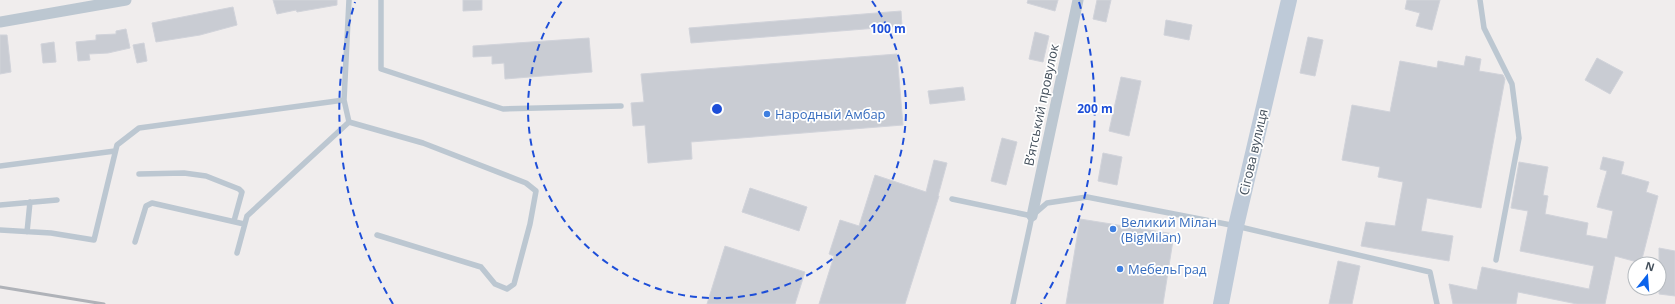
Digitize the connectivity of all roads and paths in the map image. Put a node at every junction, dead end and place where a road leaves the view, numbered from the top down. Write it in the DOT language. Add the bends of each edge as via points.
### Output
graph roads {
  1 [pos="126,0"];
  2 [pos="349,0"];
  3 [pos="381,0"];
  4 [pos="1078,0"];
  5 [pos="1289,0"];
  6 [pos="1480,0"];
  7 [pos="0,22"];
  8 [pos="344,100"];
  9 [pos="621,106"];
  10 [pos="349,122"];
  11 [pos="115,151"];
  12 [pos="0,166"];
  13 [pos="138,174"];
  14 [pos="952,199"];
  15 [pos="57,200"];
  16 [pos="30,202"];
  17 [pos="0,204"];
  18 [pos="1032,216"];
  19 [pos="234,222"];
  20 [pos="244,224"];
  21 [pos="1236,226"];
  22 [pos="0,230"];
  23 [pos="27,232"];
  24 [pos="377,235"];
  25 [pos="135,242"];
  26 [pos="237,253"];
  27 [pos="1496,260"];
  28 [pos="1013,304"];
  29 [pos="1221,304"];
  30 [pos="1437,304"];
  1 -- 7 [label="street"];
  2 -- 8 [label="lane"];
  3 -- 9 [label="lane" via="381,69 503,109"];
  4 -- 18 [label="street, В’ятський провулок"];
  5 -- 21 [label="street, Сігова вулиця"];
  6 -- 27 [label="lane" via="1484,28 1512,84 1519,138"];
  8 -- 10 [label="lane"];
  8 -- 11 [label="lane" via="139,128 117,145"];
  10 -- 20 [label="lane" via="248,216"];
  10 -- 24 [label="lane" via="423,143 526,183 536,191 514,284 507,289 495,284 481,267"];
  11 -- 12 [label="lane"];
  11 -- 23 [label="lane" via="94,240"];
  13 -- 19 [label="lane" via="184,173 206,176 240,189 242,192"];
  14 -- 18 [label="lane"];
  15 -- 16 [label="lane"];
  16 -- 17 [label="lane"];
  16 -- 23 [label="lane"];
  18 -- 21 [label="lane" via="1047,203 1087,197"];
  18 -- 28 [label="lane"];
  19 -- 20 [label="lane"];
  19 -- 25 [label="lane" via="152,203 146,206"];
  20 -- 26 [label="lane"];
  21 -- 29 [label="street, Сігова вулиця"];
  21 -- 30 [label="lane" via="1430,272"];
  22 -- 23 [label="lane"];
}
